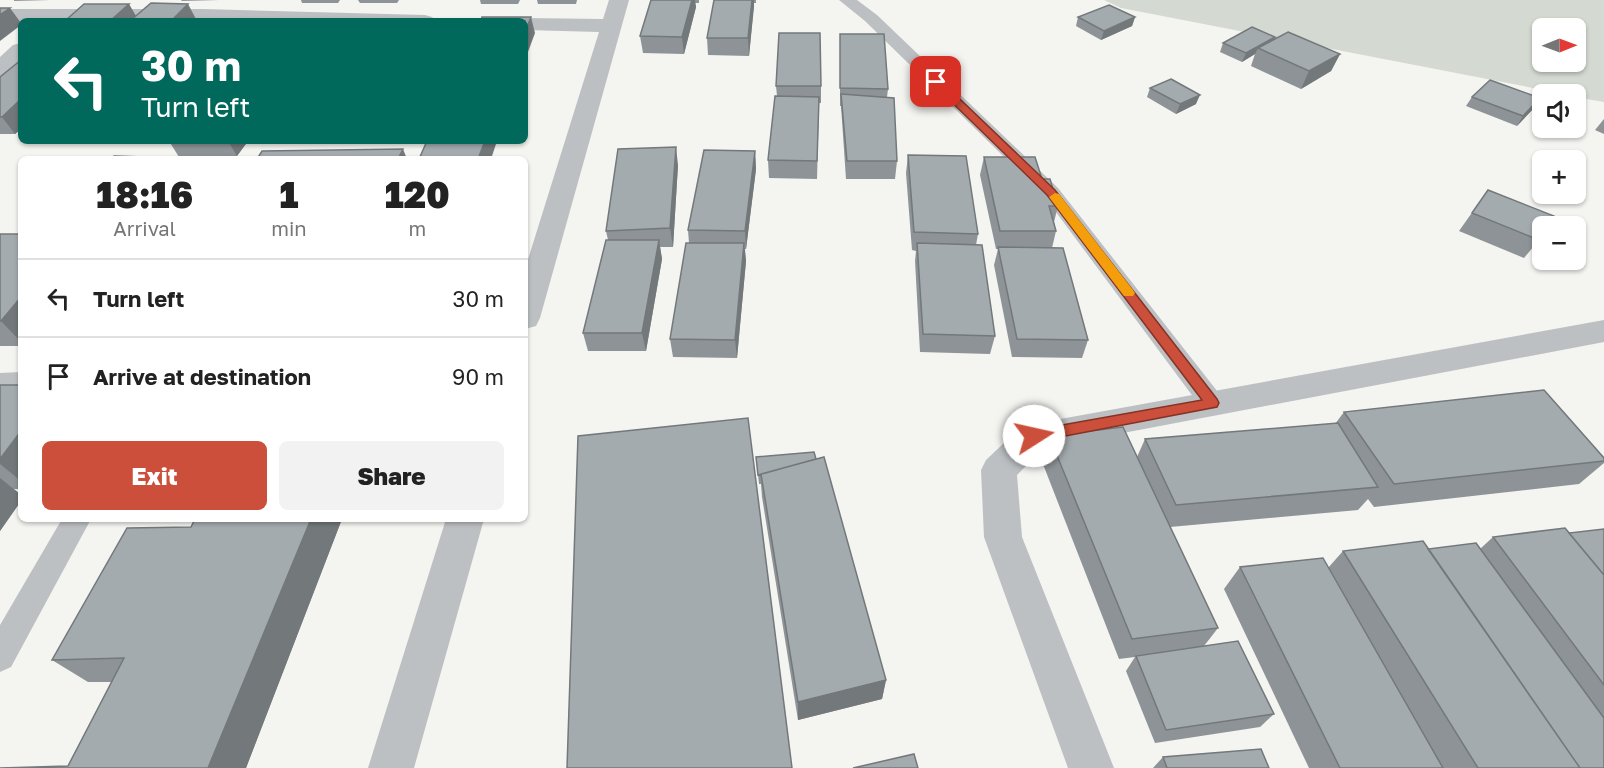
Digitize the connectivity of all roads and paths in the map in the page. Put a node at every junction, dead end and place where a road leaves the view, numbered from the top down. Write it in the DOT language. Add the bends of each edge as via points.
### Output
graph roads {
  1 [pos="77,0"];
  2 [pos="619,0"];
  3 [pos="847,0"];
  4 [pos="0,15"];
  5 [pos="56,18"];
  6 [pos="314,18"];
  7 [pos="528,24"];
  8 [pos="612,26"];
  9 [pos="18,53"];
  10 [pos="0,69"];
  11 [pos="528,308"];
  12 [pos="1604,331"];
  13 [pos="18,382"];
  14 [pos="0,383"];
  15 [pos="1212,403"];
  16 [pos="75,522"];
  17 [pos="464,522"];
  18 [pos="0,656"];
  19 [pos="391,768"];
  20 [pos="1090,768"];
  1 -- 5 [label="street"];
  2 -- 8 [label="street"];
  3 -- 15 [label="lane" via="871,18 1051,192"];
  4 -- 5 [label="street"];
  5 -- 6 [label="street"];
  7 -- 8 [label="street"];
  8 -- 11 [label="street"];
  9 -- 10 [label="street"];
  12 -- 15 [label="street"];
  13 -- 14 [label="lane"];
  15 -- 20 [label="street" via="1034,436 999,470 1003,537"];
  16 -- 18 [label="lane"];
  17 -- 19 [label="street"];
}
